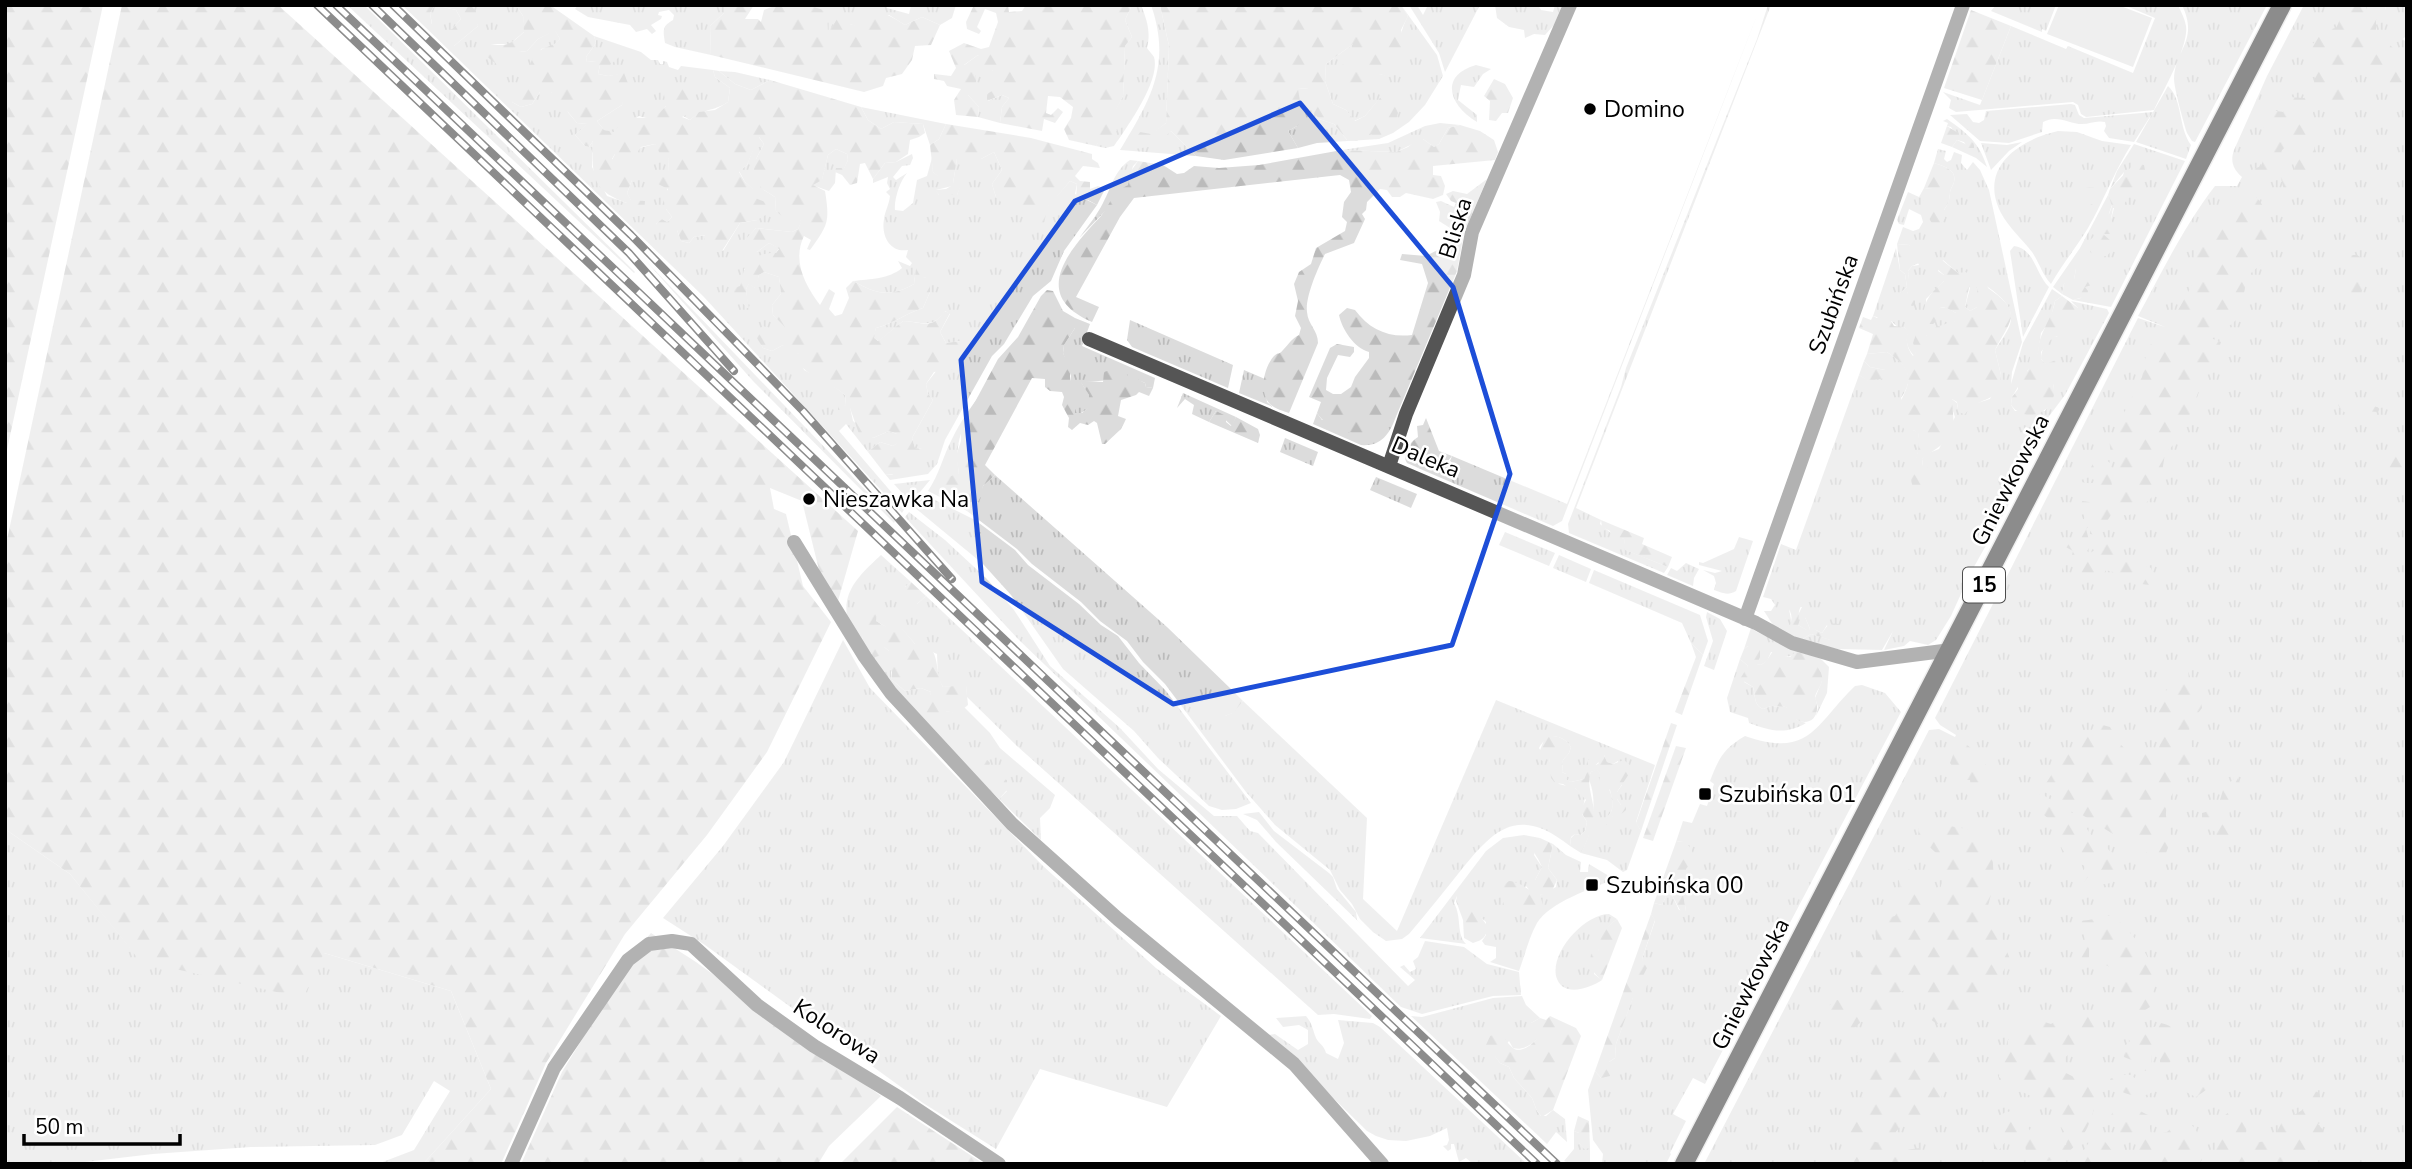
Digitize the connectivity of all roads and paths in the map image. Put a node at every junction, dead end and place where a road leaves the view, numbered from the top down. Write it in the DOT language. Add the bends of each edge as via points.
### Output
graph roads {
  1 [pos="1570,5"];
  2 [pos="1963,5"];
  3 [pos="2282,5"];
  4 [pos="1089,339"];
  5 [pos="1389,466"];
  6 [pos="794,542"];
  7 [pos="1745,619"];
  8 [pos="1951,650"];
  9 [pos="511,1164"];
  10 [pos="999,1164"];
  11 [pos="1382,1164"];
  12 [pos="1684,1164"];
  1 -- 5 [label="street, Bliska" via="1472,232 1464,275"];
  2 -- 7 [label="street, Szubińska"];
  3 -- 8 [label="main road, Gniewkowska / 15"];
  4 -- 5 [label="street, Daleka"];
  5 -- 7 [label="street, Daleka"];
  6 -- 11 [label="street" via="891,693 1012,824 1118,919 1294,1064"];
  7 -- 8 [label="street, Daleka" via="1792,643 1857,662"];
  8 -- 12 [label="main road, Gniewkowska / 15"];
  9 -- 10 [label="street, Kolorowa" via="554,1068 628,960 656,942 678,941 691,944 757,1005 814,1046"];
}
